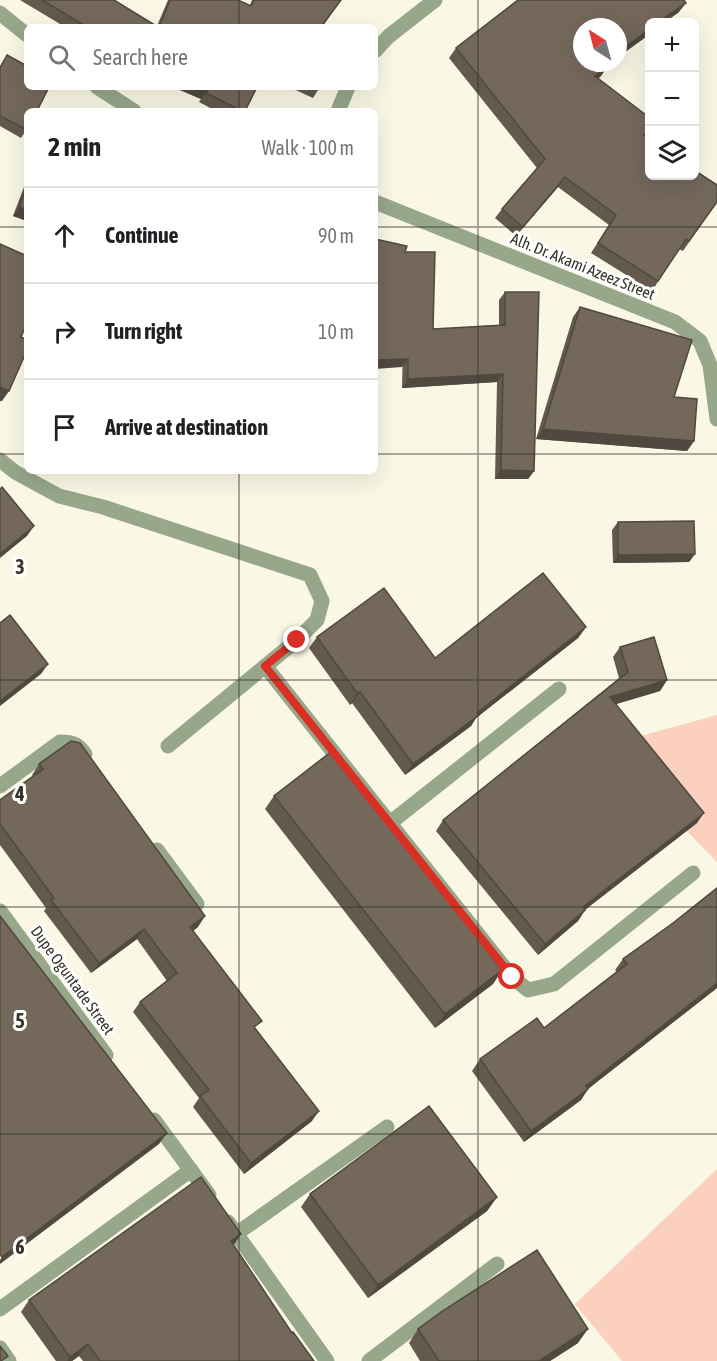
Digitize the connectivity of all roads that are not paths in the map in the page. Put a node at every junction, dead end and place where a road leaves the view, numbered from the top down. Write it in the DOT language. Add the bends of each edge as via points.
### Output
graph roads {
  1 [pos="435,0"];
  2 [pos="0,13"];
  3 [pos="24,33"];
  4 [pos="378,48"];
  5 [pos="102,90"];
  6 [pos="347,90"];
  7 [pos="130,108"];
  8 [pos="339,108"];
  9 [pos="378,203"];
  10 [pos="717,419"];
  11 [pos="0,460"];
  12 [pos="265,666"];
  13 [pos="559,688"];
  14 [pos="168,746"];
  15 [pos="93,764"];
  16 [pos="0,786"];
  17 [pos="390,823"];
  18 [pos="148,838"];
  19 [pos="693,873"];
  20 [pos="197,904"];
  21 [pos="0,911"];
  22 [pos="113,1064"];
  23 [pos="148,1112"];
  24 [pos="387,1127"];
  25 [pos="191,1170"];
  26 [pos="236,1234"];
  27 [pos="497,1264"];
  28 [pos="0,1309"];
  29 [pos="0,1348"];
  30 [pos="9,1361"];
  31 [pos="327,1361"];
  32 [pos="369,1361"];
  1 -- 4 [label="street"];
  2 -- 3 [label="street"];
  5 -- 7 [label="street"];
  6 -- 8 [label="street"];
  9 -- 10 [label="street, Alh. Dr. Akami Azeez Street" via="675,322 700,341 710,365"];
  11 -- 12 [label="street" via="59,496 310,575 322,601 317,620"];
  12 -- 14 [label="street"];
  12 -- 17 [label="street"];
  13 -- 17 [label="street"];
  15 -- 16 [label="street" via="79,745 60,742"];
  17 -- 19 [label="street" via="512,977 528,990 554,984"];
  18 -- 20 [label="street"];
  21 -- 22 [label="street, Dupe Oguntade Street"];
  23 -- 25 [label="street"];
  24 -- 26 [label="street"];
  25 -- 26 [label="street"];
  25 -- 28 [label="street"];
  26 -- 31 [label="street"];
  27 -- 32 [label="street"];
  29 -- 30 [label="street"];
}
